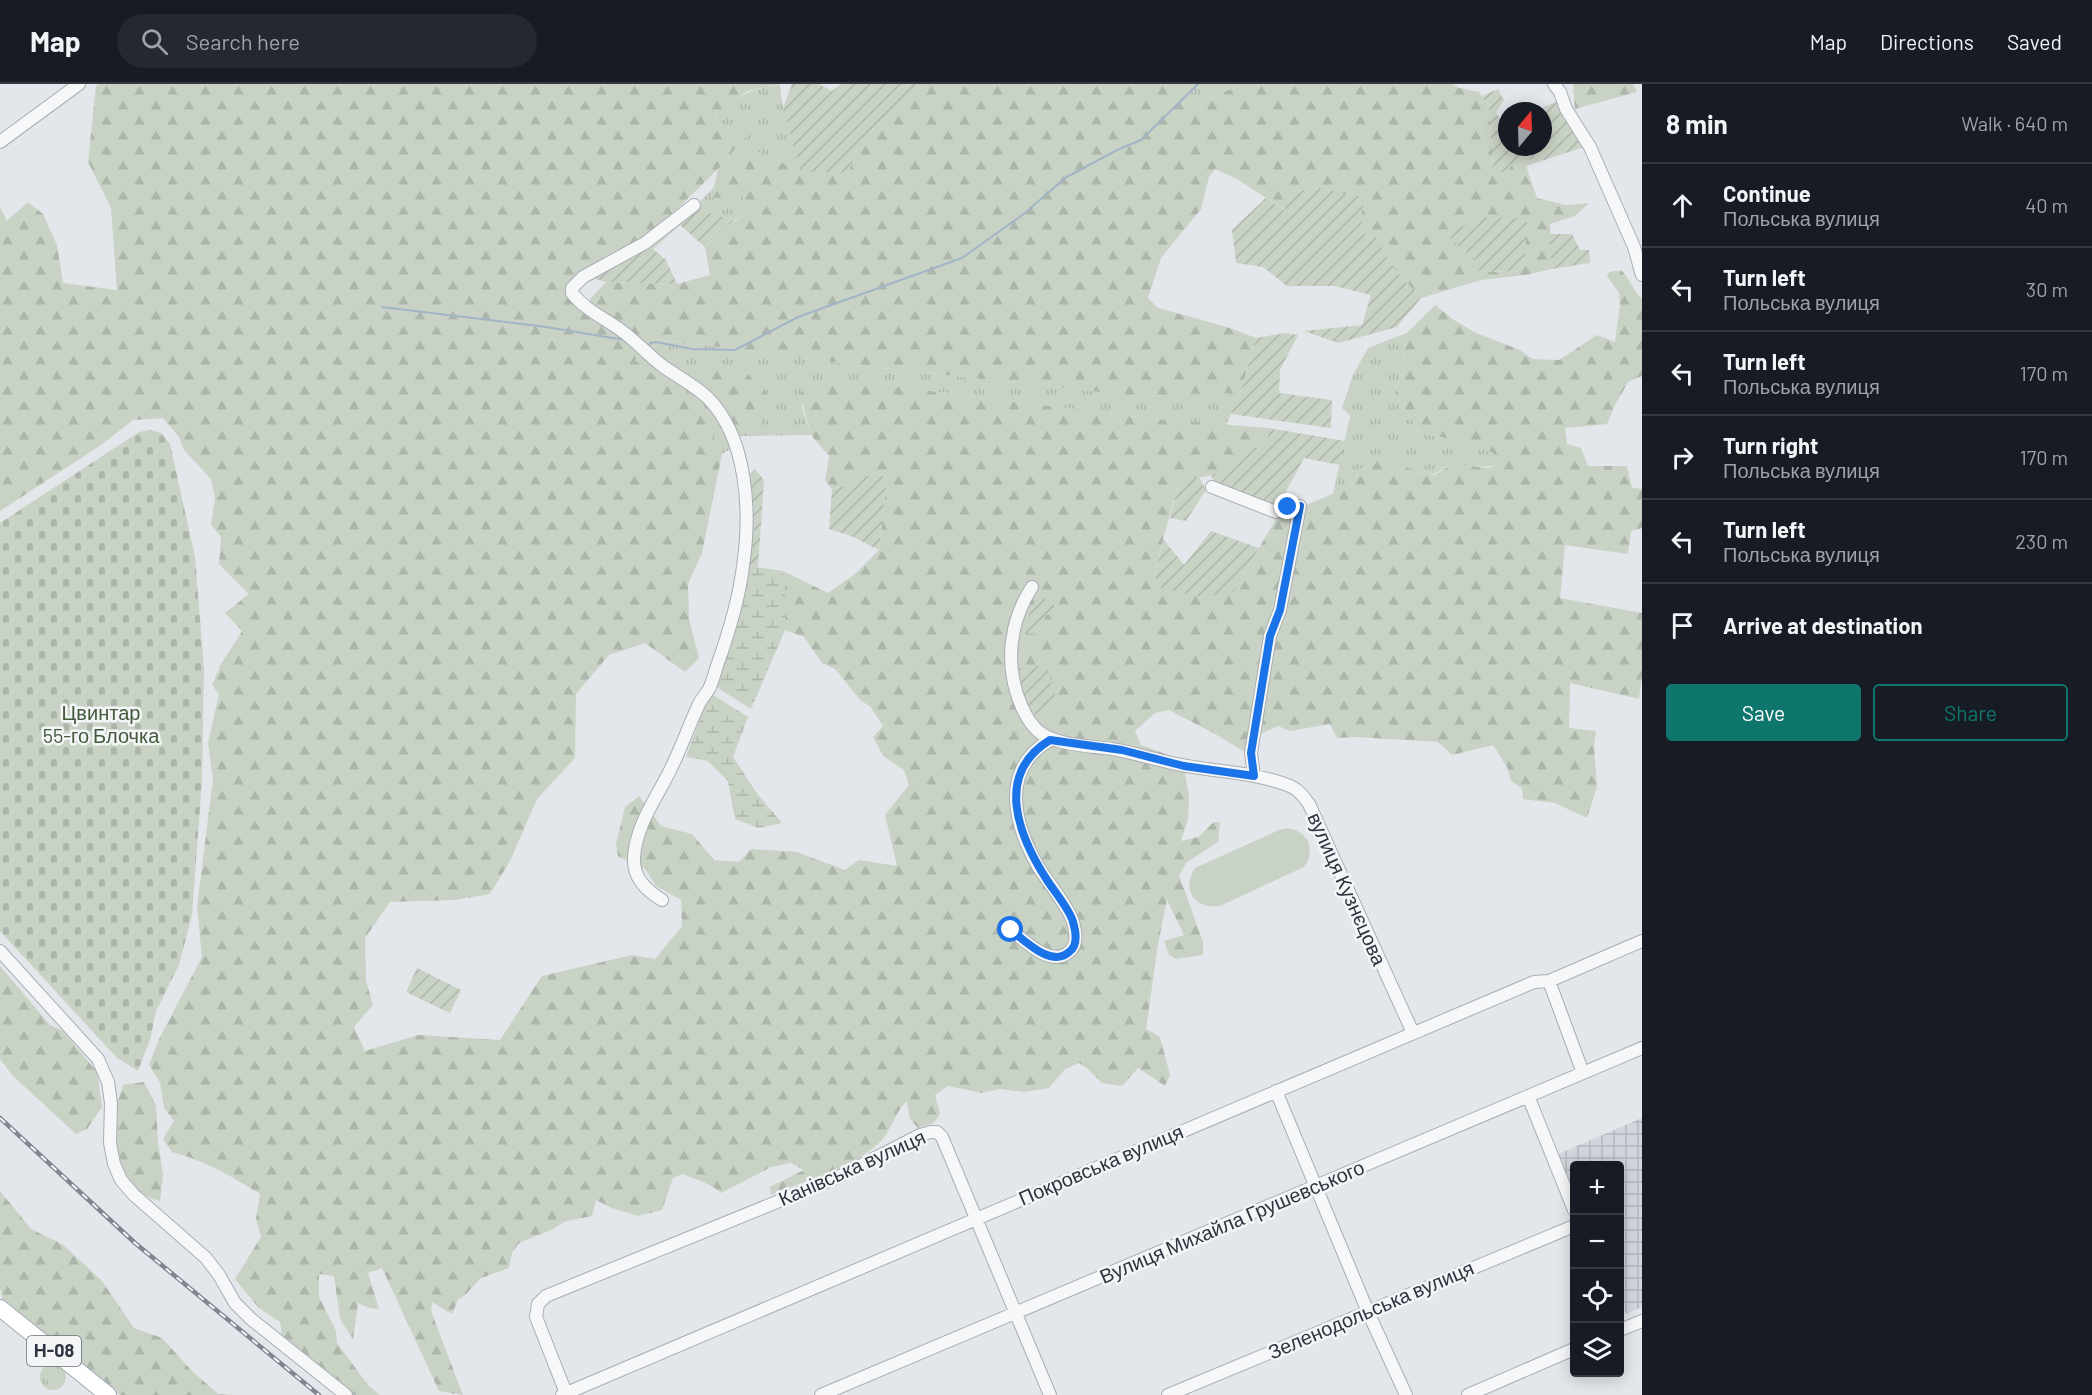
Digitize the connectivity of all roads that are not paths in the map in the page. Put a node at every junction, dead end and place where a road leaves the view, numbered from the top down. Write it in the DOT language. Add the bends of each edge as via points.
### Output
graph roads {
  1 [pos="79,84"];
  2 [pos="1558,87"];
  3 [pos="0,142"];
  4 [pos="694,205"];
  5 [pos="1642,275"];
  6 [pos="1212,487"];
  7 [pos="1032,586"];
  8 [pos="1050,740"];
  9 [pos="1254,776"];
  10 [pos="662,900"];
  11 [pos="1011,930"];
  12 [pos="1642,941"];
  13 [pos="0,951"];
  14 [pos="1549,981"];
  15 [pos="1413,1034"];
  16 [pos="1642,1048"];
  17 [pos="1583,1072"];
  18 [pos="1275,1092"];
  19 [pos="1528,1096"];
  20 [pos="1316,1187"];
  21 [pos="1570,1198"];
  22 [pos="975,1219"];
  23 [pos="1570,1228"];
  24 [pos="0,1308"];
  25 [pos="1368,1312"];
  26 [pos="1014,1314"];
  27 [pos="1642,1321"];
  28 [pos="1624,1324"];
  29 [pos="1570,1351"];
  30 [pos="564,1394"];
  31 [pos="108,1395"];
  32 [pos="346,1395"];
  33 [pos="821,1395"];
  34 [pos="1050,1395"];
  35 [pos="1168,1395"];
  36 [pos="1406,1395"];
  37 [pos="1468,1395"];
  1 -- 3 [label="street"];
  2 -- 5 [label="street" via="1635,247"];
  4 -- 10 [label="street" via="645,243 583,277 572,293 707,398 729,431 744,478 747,533 726,639 710,688 700,701 674,764 641,824 635,846 634,865 639,880"];
  6 -- 9 [label="street" via="1276,512 1300,506 1280,610 1270,636 1251,753"];
  7 -- 8 [label="street" via="1016,620 1012,674 1027,715"];
  8 -- 9 [label="street, вулиця Кузнєцова"];
  8 -- 11 [label="street" via="1032,754 1020,773 1015,788 1017,807 1028,848 1073,921 1076,941 1072,951 1063,957 1052,957"];
  9 -- 15 [label="street, вулиця Кузнєцова" via="1289,785 1300,791 1309,804"];
  12 -- 14 [label="street, Покровська вулиця"];
  13 -- 32 [label="street" via="98,1059 108,1082 110,1143 122,1180 206,1258 235,1303 251,1319"];
  14 -- 15 [label="street, Покровська вулиця" via="1534,982"];
  14 -- 17 [label="street"];
  15 -- 18 [label="street, Покровська вулиця"];
  16 -- 17 [label="street, Вулиця Михайла Грушевського"];
  17 -- 19 [label="street, Вулиця Михайла Грушевського"];
  18 -- 20 [label="street"];
  18 -- 22 [label="street, Покровська вулиця"];
  19 -- 20 [label="street, Вулиця Михайла Грушевського"];
  19 -- 21 [label="street"];
  20 -- 25 [label="street"];
  20 -- 26 [label="street, Вулиця Михайла Грушевського"];
  22 -- 26 [label="street, Канівська вулиця"];
  22 -- 30 [label="street, Покровська вулиця"];
  22 -- 30 [label="street, Канівська вулиця" via="942,1137 931,1132 908,1140 838,1177 546,1296 538,1304 536,1317"];
  23 -- 25 [label="street, Зеленодольська вулиця"];
  24 -- 31 [label="main road, Н-08"];
  25 -- 35 [label="street, Зеленодольська вулиця"];
  25 -- 36 [label="street"];
  26 -- 33 [label="street, Вулиця Михайла Грушевського"];
  26 -- 34 [label="street, Канівська вулиця"];
  27 -- 28 [label="street"];
  29 -- 37 [label="street"];
}
